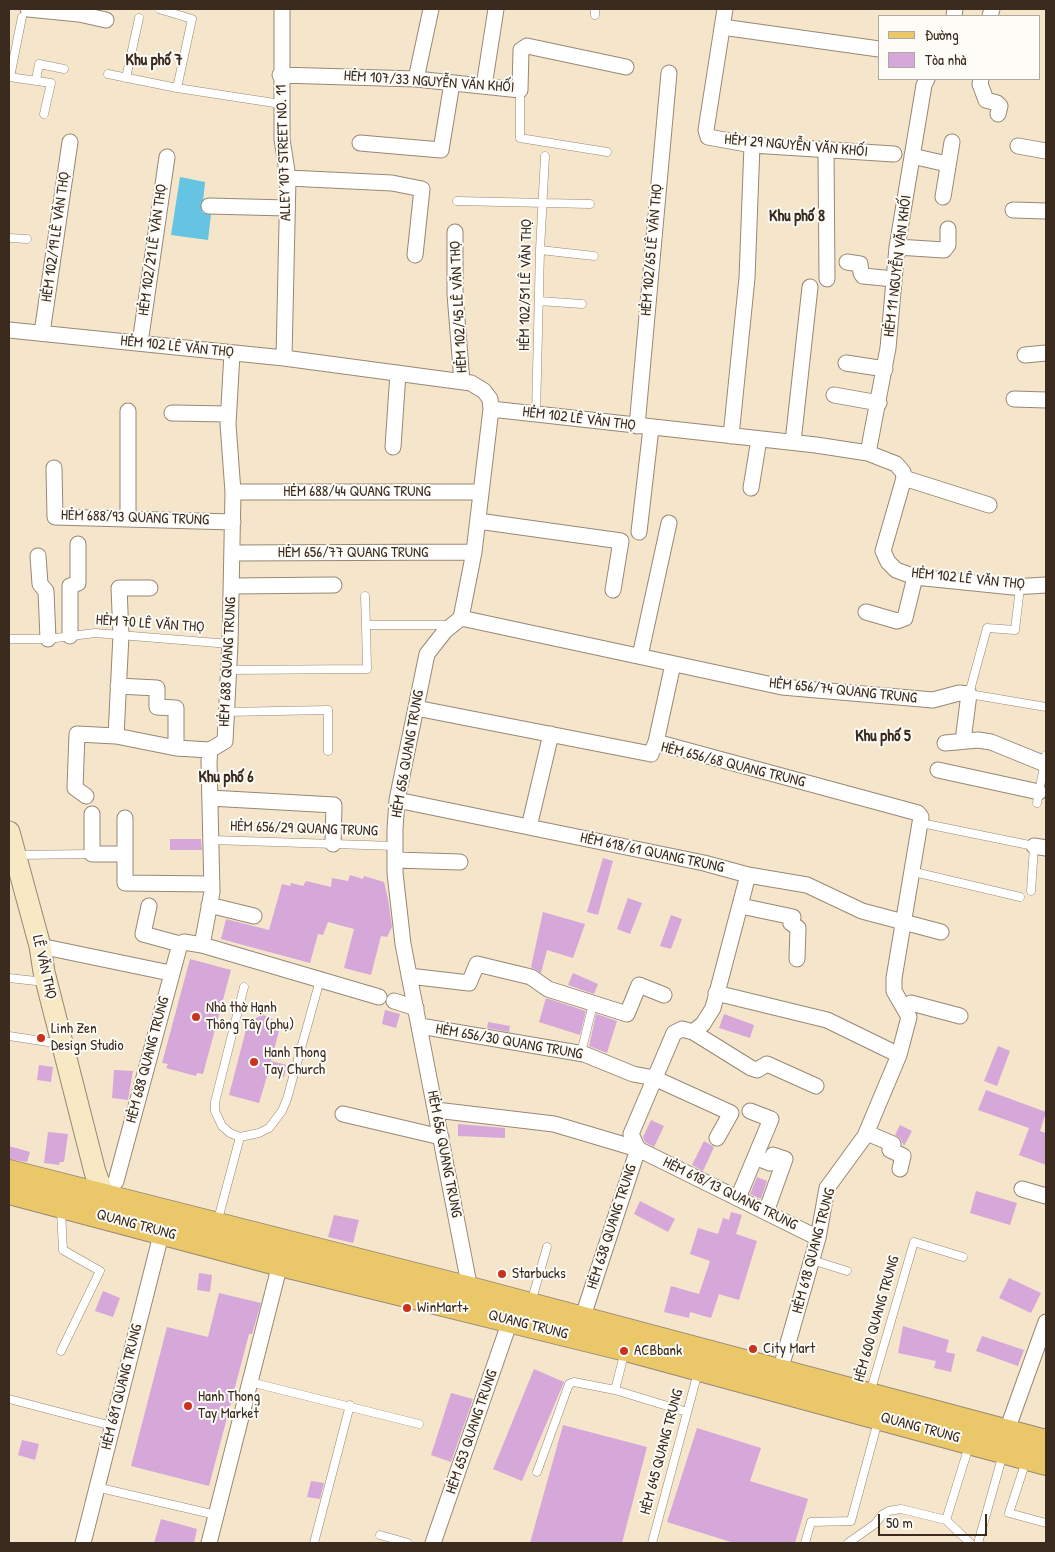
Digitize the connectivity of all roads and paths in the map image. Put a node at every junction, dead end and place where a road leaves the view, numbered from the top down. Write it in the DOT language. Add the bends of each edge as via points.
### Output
graph roads {
  1 [pos="159,9"];
  2 [pos="282,9"];
  3 [pos="431,9"];
  4 [pos="496,9"];
  5 [pos="725,9"];
  6 [pos="79,11"];
  7 [pos="25,13"];
  8 [pos="140,18"];
  9 [pos="106,20"];
  10 [pos="722,27"];
  11 [pos="878,50"];
  12 [pos="626,67"];
  13 [pos="64,69"];
  14 [pos="669,73"];
  15 [pos="108,74"];
  16 [pos="280,75"];
  17 [pos="10,77"];
  18 [pos="126,78"];
  19 [pos="416,79"];
  20 [pos="36,80"];
  21 [pos="926,80"];
  22 [pos="981,80"];
  23 [pos="452,83"];
  24 [pos="484,86"];
  25 [pos="177,88"];
  26 [pos="520,90"];
  27 [pos="281,104"];
  28 [pos="44,114"];
  29 [pos="998,114"];
  30 [pos="70,142"];
  31 [pos="952,142"];
  32 [pos="360,143"];
  33 [pos="752,145"];
  34 [pos="1018,146"];
  35 [pos="826,151"];
  36 [pos="1046,151"];
  37 [pos="607,152"];
  38 [pos="894,154"];
  39 [pos="545,156"];
  40 [pos="912,156"];
  41 [pos="167,157"];
  42 [pos="947,164"];
  43 [pos="288,178"];
  44 [pos="942,197"];
  45 [pos="457,201"];
  46 [pos="542,203"];
  47 [pos="590,204"];
  48 [pos="209,206"];
  49 [pos="287,208"];
  50 [pos="1013,210"];
  51 [pos="1046,210"];
  52 [pos="948,229"];
  53 [pos="455,232"];
  54 [pos="9,238"];
  55 [pos="27,239"];
  56 [pos="897,247"];
  57 [pos="540,250"];
  58 [pos="415,255"];
  59 [pos="594,256"];
  60 [pos="847,262"];
  61 [pos="827,280"];
  62 [pos="894,280"];
  63 [pos="810,287"];
  64 [pos="539,301"];
  65 [pos="582,304"];
  66 [pos="9,330"];
  67 [pos="42,333"];
  68 [pos="140,343"];
  69 [pos="232,353"];
  70 [pos="1046,353"];
  71 [pos="1026,355"];
  72 [pos="284,358"];
  73 [pos="846,363"];
  74 [pos="885,369"];
  75 [pos="398,373"];
  76 [pos="462,382"];
  77 [pos="834,395"];
  78 [pos="1014,399"];
  79 [pos="1046,400"];
  80 [pos="880,402"];
  81 [pos="491,409"];
  82 [pos="128,410"];
  83 [pos="172,413"];
  84 [pos="228,414"];
  85 [pos="536,414"];
  86 [pos="644,427"];
  87 [pos="730,436"];
  88 [pos="758,439"];
  89 [pos="793,442"];
  90 [pos="393,447"];
  91 [pos="868,453"];
  92 [pos="54,468"];
  93 [pos="904,478"];
  94 [pos="751,488"];
  95 [pos="233,492"];
  96 [pos="481,492"];
  97 [pos="989,505"];
  98 [pos="128,519"];
  99 [pos="478,521"];
  100 [pos="233,522"];
  101 [pos="669,524"];
  102 [pos="638,532"];
  103 [pos="78,544"];
  104 [pos="474,552"];
  105 [pos="233,553"];
  106 [pos="38,556"];
  107 [pos="915,577"];
  108 [pos="334,585"];
  109 [pos="1046,585"];
  110 [pos="232,586"];
  111 [pos="1020,586"];
  112 [pos="150,588"];
  113 [pos="613,590"];
  114 [pos="365,596"];
  115 [pos="866,612"];
  116 [pos="457,622"];
  117 [pos="366,624"];
  118 [pos="121,635"];
  119 [pos="70,636"];
  120 [pos="48,638"];
  121 [pos="9,639"];
  122 [pos="230,644"];
  123 [pos="640,656"];
  124 [pos="673,664"];
  125 [pos="228,670"];
  126 [pos="118,686"];
  127 [pos="969,694"];
  128 [pos="1046,707"];
  129 [pos="416,708"];
  130 [pos="226,712"];
  131 [pos="964,733"];
  132 [pos="551,734"];
  133 [pos="116,736"];
  134 [pos="656,742"];
  135 [pos="945,743"];
  136 [pos="176,748"];
  137 [pos="210,750"];
  138 [pos="328,751"];
  139 [pos="1046,759"];
  140 [pos="938,770"];
  141 [pos="86,796"];
  142 [pos="1038,797"];
  143 [pos="210,798"];
  144 [pos="397,800"];
  145 [pos="92,814"];
  146 [pos="125,818"];
  147 [pos="921,823"];
  148 [pos="529,827"];
  149 [pos="9,832"];
  150 [pos="212,840"];
  151 [pos="333,844"];
  152 [pos="1040,847"];
  153 [pos="395,853"];
  154 [pos="92,854"];
  155 [pos="124,854"];
  156 [pos="15,855"];
  157 [pos="460,862"];
  158 [pos="910,871"];
  159 [pos="748,876"];
  160 [pos="212,884"];
  161 [pos="1031,891"];
  162 [pos="1020,897"];
  163 [pos="209,905"];
  164 [pos="149,906"];
  165 [pos="741,906"];
  166 [pos="254,916"];
  167 [pos="902,920"];
  168 [pos="941,932"];
  169 [pos="180,944"];
  170 [pos="202,945"];
  171 [pos="40,946"];
  172 [pos="797,959"];
  173 [pos="170,973"];
  174 [pos="409,976"];
  175 [pos="9,978"];
  176 [pos="320,980"];
  177 [pos="47,982"];
  178 [pos="244,987"];
  179 [pos="716,994"];
  180 [pos="664,995"];
  181 [pos="379,997"];
  182 [pos="394,1001"];
  183 [pos="593,1004"];
  184 [pos="416,1008"];
  185 [pos="905,1009"];
  186 [pos="960,1016"];
  187 [pos="420,1026"];
  188 [pos="693,1032"];
  189 [pos="9,1036"];
  190 [pos="62,1045"];
  191 [pos="581,1053"];
  192 [pos="899,1055"];
  193 [pos="654,1078"];
  194 [pos="816,1086"];
  195 [pos="436,1110"];
  196 [pos="750,1111"];
  197 [pos="343,1114"];
  198 [pos="866,1133"];
  199 [pos="240,1137"];
  200 [pos="441,1137"];
  201 [pos="717,1138"];
  202 [pos="638,1149"];
  203 [pos="755,1157"];
  204 [pos="900,1169"];
  205 [pos="1022,1189"];
  206 [pos="10,1190"];
  207 [pos="1046,1196"];
  208 [pos="738,1198"];
  209 [pos="61,1206"];
  210 [pos="106,1207"];
  211 [pos="766,1212"];
  212 [pos="216,1225"];
  213 [pos="162,1231"];
  214 [pos="818,1238"];
  215 [pos="547,1247"];
  216 [pos="963,1257"];
  217 [pos="812,1260"];
  218 [pos="280,1264"];
  219 [pos="847,1271"];
  220 [pos="470,1289"];
  221 [pos="530,1305"];
  222 [pos="582,1319"];
  223 [pos="510,1321"];
  224 [pos="1046,1322"];
  225 [pos="628,1340"];
  226 [pos="61,1351"];
  227 [pos="699,1368"];
  228 [pos="780,1371"];
  229 [pos="250,1382"];
  230 [pos="615,1390"];
  231 [pos="869,1394"];
  232 [pos="9,1399"];
  233 [pos="350,1406"];
  234 [pos="687,1412"];
  235 [pos="879,1417"];
  236 [pos="419,1424"];
  237 [pos="112,1426"];
  238 [pos="970,1441"];
  239 [pos="1046,1442"];
  240 [pos="1004,1443"];
  241 [pos="1037,1460"];
  242 [pos="537,1472"];
  243 [pos="96,1487"];
  244 [pos="216,1515"];
  245 [pos="946,1520"];
  246 [pos="1046,1523"];
  247 [pos="380,1535"];
  248 [pos="83,1543"];
  249 [pos="209,1543"];
  250 [pos="314,1543"];
  251 [pos="408,1543"];
  252 [pos="433,1543"];
  253 [pos="652,1543"];
  254 [pos="805,1543"];
  255 [pos="848,1543"];
  256 [pos="970,1543"];
  257 [pos="978,1543"];
  1 -- 25 [label="lane" via="192,19"];
  2 -- 16 [label="street, ALLEY 107 STREET NO. 11"];
  3 -- 19 [label="street"];
  4 -- 24 [label="street"];
  5 -- 10 [label="street, HẺM 29 NGUYỄN VĂN KHỐI"];
  6 -- 7 [label="street"];
  6 -- 9 [label="street"];
  7 -- 17 [label="lane"];
  8 -- 18 [label="lane"];
  10 -- 11 [label="street"];
  10 -- 33 [label="street, HẺM 29 NGUYỄN VĂN KHỐI" via="706,130 708,137"];
  12 -- 26 [label="street, HẺM 107/33 NGUYỄN VĂN KHỐI" via="527,46 521,50"];
  13 -- 20 [label="lane" via="39,64"];
  14 -- 86 [label="street, HẺM 102/65 LÊ VĂN THỌ"];
  15 -- 18 [label="lane"];
  16 -- 19 [label="street, HẺM 107/33 NGUYỄN VĂN KHỐI"];
  16 -- 27 [label="street, ALLEY 107 STREET NO. 11"];
  17 -- 20 [label="lane"];
  18 -- 25 [label="lane"];
  19 -- 23 [label="street, HẺM 107/33 NGUYỄN VĂN KHỐI"];
  20 -- 28 [label="lane" via="51,83"];
  21 -- 40 [label="street, HẺM 11 NGUYỄN VĂN KHỐI"];
  22 -- 29 [label="street" via="986,100 1000,106"];
  23 -- 24 [label="street, HẺM 107/33 NGUYỄN VĂN KHỐI"];
  23 -- 32 [label="street" via="441,150"];
  24 -- 26 [label="street, HẺM 107/33 NGUYỄN VĂN KHỐI"];
  25 -- 27 [label="lane"];
  26 -- 37 [label="lane" via="520,138"];
  27 -- 43 [label="street, ALLEY 107 STREET NO. 11"];
  30 -- 67 [label="street, HẺM 102/19 LÊ VĂN THỌ"];
  31 -- 42 [label="street"];
  33 -- 35 [label="street, HẺM 29 NGUYỄN VĂN KHỐI"];
  33 -- 87 [label="street" via="747,278"];
  34 -- 36 [label="street"];
  35 -- 38 [label="street, HẺM 29 NGUYỄN VĂN KHỐI"];
  35 -- 61 [label="street"];
  39 -- 46 [label="lane, HẺM 102/51 LÊ VĂN THỌ"];
  40 -- 42 [label="street"];
  40 -- 56 [label="street, HẺM 11 NGUYỄN VĂN KHỐI"];
  41 -- 68 [label="street, HẺM 102/21 LÊ VĂN THỌ"];
  42 -- 44 [label="street"];
  43 -- 49 [label="street, ALLEY 107 STREET NO. 11"];
  43 -- 58 [label="street" via="392,183 422,189"];
  45 -- 46 [label="lane"];
  46 -- 47 [label="lane"];
  46 -- 57 [label="lane, HẺM 102/51 LÊ VĂN THỌ"];
  48 -- 49 [label="street"];
  49 -- 72 [label="street, ALLEY 107 STREET NO. 11"];
  50 -- 51 [label="street"];
  52 -- 56 [label="street" via="948,245 944,250"];
  53 -- 76 [label="street, HẺM 102/45 LÊ VĂN THỌ" via="455,294"];
  54 -- 55 [label="lane"];
  56 -- 62 [label="street, HẺM 11 NGUYỄN VĂN KHỐI"];
  57 -- 59 [label="lane"];
  57 -- 64 [label="lane, HẺM 102/51 LÊ VĂN THỌ"];
  60 -- 62 [label="street" via="860,264 863,276"];
  62 -- 74 [label="street, HẺM 11 NGUYỄN VĂN KHỐI"];
  63 -- 89 [label="street"];
  64 -- 65 [label="lane"];
  64 -- 85 [label="lane, HẺM 102/51 LÊ VĂN THỌ"];
  66 -- 67 [label="street, HẺM 102 LÊ VĂN THỌ"];
  67 -- 68 [label="street, HẺM 102 LÊ VĂN THỌ"];
  68 -- 69 [label="street, HẺM 102 LÊ VĂN THỌ"];
  69 -- 72 [label="street, HẺM 102 LÊ VĂN THỌ"];
  69 -- 84 [label="street, HẺM 688 QUANG TRUNG"];
  70 -- 71 [label="street"];
  72 -- 75 [label="street, HẺM 102 LÊ VĂN THỌ"];
  73 -- 74 [label="street"];
  74 -- 80 [label="street, HẺM 11 NGUYỄN VĂN KHỐI"];
  75 -- 76 [label="street, HẺM 102 LÊ VĂN THỌ"];
  75 -- 90 [label="street"];
  76 -- 81 [label="street, HẺM 102 LÊ VĂN THỌ" via="484,391 490,399"];
  77 -- 80 [label="street"];
  78 -- 79 [label="street"];
  80 -- 91 [label="street, HẺM 11 NGUYỄN VĂN KHỐI"];
  81 -- 85 [label="street, HẺM 102 LÊ VĂN THỌ"];
  81 -- 96 [label="street"];
  82 -- 98 [label="street"];
  83 -- 84 [label="street"];
  84 -- 95 [label="street, HẺM 688 QUANG TRUNG"];
  85 -- 86 [label="street, HẺM 102 LÊ VĂN THỌ"];
  86 -- 87 [label="street, HẺM 102 LÊ VĂN THỌ"];
  86 -- 102 [label="street, HẺM 102/65 LÊ VĂN THỌ"];
  87 -- 88 [label="street, HẺM 102 LÊ VĂN THỌ"];
  88 -- 89 [label="street, HẺM 102 LÊ VĂN THỌ"];
  88 -- 94 [label="street"];
  89 -- 91 [label="street, HẺM 102 LÊ VĂN THỌ"];
  91 -- 93 [label="street, HẺM 102 LÊ VĂN THỌ" via="896,464"];
  92 -- 98 [label="street, HẺM 688/93 QUANG TRUNG" via="55,517"];
  93 -- 97 [label="street"];
  93 -- 107 [label="street, HẺM 102 LÊ VĂN THỌ" via="883,551 896,570"];
  95 -- 96 [label="street, HẺM 688/44 QUANG TRUNG"];
  95 -- 100 [label="street, HẺM 688 QUANG TRUNG"];
  96 -- 99 [label="street"];
  98 -- 100 [label="street, HẺM 688/93 QUANG TRUNG"];
  99 -- 104 [label="street"];
  99 -- 113 [label="street" via="621,541"];
  100 -- 105 [label="street, HẺM 688 QUANG TRUNG"];
  101 -- 123 [label="street"];
  103 -- 119 [label="street" via="78,583 70,586"];
  104 -- 105 [label="street, HẺM 656/77 QUANG TRUNG"];
  104 -- 116 [label="street"];
  105 -- 110 [label="street, HẺM 688 QUANG TRUNG"];
  106 -- 120 [label="street" via="40,584 46,591"];
  107 -- 111 [label="street, HẺM 102 LÊ VĂN THỌ"];
  107 -- 115 [label="street" via="905,618 897,621"];
  108 -- 110 [label="street"];
  109 -- 111 [label="street, HẺM 102 LÊ VĂN THỌ"];
  110 -- 122 [label="street, HẺM 688 QUANG TRUNG"];
  111 -- 127 [label="lane" via="1015,630 988,628"];
  112 -- 118 [label="street" via="119,588"];
  114 -- 117 [label="lane"];
  116 -- 117 [label="lane"];
  116 -- 123 [label="street, HẺM 656/74 QUANG TRUNG"];
  116 -- 129 [label="street, HẺM 656 QUANG TRUNG" via="445,630 427,654"];
  117 -- 125 [label="lane" via="367,669"];
  118 -- 119 [label="lane, HẺM 70 LÊ VĂN THỌ" via="95,633"];
  118 -- 122 [label="lane, HẺM 70 LÊ VĂN THỌ"];
  118 -- 126 [label="street"];
  119 -- 120 [label="lane, HẺM 70 LÊ VĂN THỌ"];
  120 -- 121 [label="lane, HẺM 70 LÊ VĂN THỌ"];
  122 -- 125 [label="street, HẺM 688 QUANG TRUNG"];
  123 -- 124 [label="street, HẺM 656/74 QUANG TRUNG"];
  124 -- 127 [label="street, HẺM 656/74 QUANG TRUNG" via="782,687 933,700 959,693"];
  124 -- 134 [label="street"];
  125 -- 130 [label="street, HẺM 688 QUANG TRUNG"];
  126 -- 133 [label="street"];
  126 -- 136 [label="street" via="157,688 157,707 176,708"];
  127 -- 128 [label="lane, HẺM 656/74 QUANG TRUNG"];
  127 -- 131 [label="street"];
  129 -- 132 [label="street, HẺM 656/68 QUANG TRUNG"];
  129 -- 144 [label="street, HẺM 656 QUANG TRUNG"];
  130 -- 137 [label="street, HẺM 688 QUANG TRUNG" via="225,741"];
  130 -- 138 [label="lane" via="328,710"];
  132 -- 134 [label="street, HẺM 656/68 QUANG TRUNG" via="651,754"];
  132 -- 148 [label="street"];
  133 -- 136 [label="street"];
  133 -- 141 [label="street" via="77,734 75,788"];
  134 -- 147 [label="street, HẺM 656/68 QUANG TRUNG" via="918,813"];
  135 -- 139 [label="street" via="991,742"];
  136 -- 137 [label="street"];
  137 -- 143 [label="street"];
  139 -- 142 [label="lane"];
  140 -- 142 [label="street"];
  143 -- 150 [label="street"];
  143 -- 151 [label="street" via="334,805"];
  144 -- 148 [label="street, HẺM 618/61 QUANG TRUNG"];
  144 -- 153 [label="street, HẺM 656 QUANG TRUNG"];
  145 -- 154 [label="street"];
  146 -- 155 [label="street"];
  147 -- 152 [label="lane, HẺM 656/68 QUANG TRUNG"];
  147 -- 158 [label="street, HẺM 618 QUANG TRUNG"];
  148 -- 159 [label="street, HẺM 618/61 QUANG TRUNG" via="704,863"];
  149 -- 156 [label="main road, LÊ VĂN THỌ"];
  150 -- 151 [label="lane, HẺM 656/29 QUANG TRUNG"];
  150 -- 160 [label="street"];
  151 -- 153 [label="lane, HẺM 656/29 QUANG TRUNG"];
  152 -- 161 [label="lane"];
  153 -- 157 [label="street"];
  153 -- 174 [label="street, HẺM 656 QUANG TRUNG"];
  154 -- 155 [label="street"];
  154 -- 156 [label="lane"];
  155 -- 160 [label="street" via="125,884"];
  156 -- 171 [label="main road, LÊ VĂN THỌ"];
  158 -- 162 [label="lane"];
  158 -- 167 [label="street, HẺM 618 QUANG TRUNG"];
  159 -- 165 [label="street"];
  159 -- 167 [label="street, HẺM 618/61 QUANG TRUNG" via="807,885 862,911"];
  160 -- 163 [label="street"];
  163 -- 166 [label="street"];
  163 -- 170 [label="street"];
  164 -- 169 [label="street" via="143,934"];
  165 -- 172 [label="street" via="793,917 792,923 798,928"];
  165 -- 179 [label="street"];
  167 -- 168 [label="street, HẺM 618/61 QUANG TRUNG"];
  167 -- 185 [label="street, HẺM 618 QUANG TRUNG" via="894,991"];
  169 -- 170 [label="street"];
  169 -- 173 [label="street, HẺM 688 QUANG TRUNG"];
  170 -- 176 [label="street"];
  171 -- 173 [label="street"];
  171 -- 177 [label="main road, LÊ VĂN THỌ"];
  173 -- 210 [label="street, HẺM 688 QUANG TRUNG" via="116,1181"];
  174 -- 183 [label="street" via="469,983 477,964 531,977 548,989"];
  174 -- 184 [label="street, HẺM 656 QUANG TRUNG"];
  175 -- 177 [label="lane"];
  176 -- 181 [label="street"];
  176 -- 199 [label="lane" via="282,1111 260,1133"];
  177 -- 190 [label="main road, LÊ VĂN THỌ"];
  178 -- 199 [label="lane" via="215,1102 215,1111 222,1126"];
  179 -- 188 [label="street" via="713,1008 703,1024"];
  179 -- 192 [label="street" via="827,1020"];
  180 -- 183 [label="street" via="639,985 627,1014"];
  181 -- 182 [label="lane"];
  182 -- 184 [label="street"];
  183 -- 191 [label="lane"];
  184 -- 187 [label="street, HẺM 656 QUANG TRUNG"];
  185 -- 186 [label="street" via="911,1003"];
  185 -- 192 [label="street, HẺM 618 QUANG TRUNG" via="909,1017"];
  187 -- 191 [label="street, HẺM 656/30 QUANG TRUNG"];
  187 -- 195 [label="street, HẺM 656 QUANG TRUNG"];
  188 -- 193 [label="street, HẺM 638 QUANG TRUNG" via="682,1029 674,1033"];
  188 -- 194 [label="street" via="751,1068 757,1070 767,1064"];
  189 -- 190 [label="lane"];
  190 -- 210 [label="main road, LÊ VĂN THỌ"];
  191 -- 193 [label="street, HẺM 656/30 QUANG TRUNG" via="633,1074"];
  192 -- 198 [label="street, HẺM 618 QUANG TRUNG"];
  193 -- 201 [label="street, HẺM 656/30 QUANG TRUNG" via="731,1113"];
  193 -- 202 [label="street, HẺM 638 QUANG TRUNG" via="631,1134"];
  195 -- 200 [label="street, HẺM 656 QUANG TRUNG"];
  195 -- 202 [label="street, HẺM 618/13 QUANG TRUNG" via="554,1124"];
  196 -- 203 [label="street" via="771,1119"];
  197 -- 200 [label="street"];
  198 -- 204 [label="street" via="893,1144 890,1150 903,1156"];
  198 -- 214 [label="street, HẺM 618 QUANG TRUNG" via="827,1188"];
  199 -- 212 [label="lane"];
  200 -- 220 [label="street, HẺM 656 QUANG TRUNG"];
  202 -- 208 [label="street, HẺM 618/13 QUANG TRUNG"];
  202 -- 222 [label="street, HẺM 638 QUANG TRUNG"];
  203 -- 208 [label="street"];
  203 -- 211 [label="street" via="770,1163 773,1155 785,1159"];
  205 -- 207 [label="street"];
  206 -- 209 [label="main road, QUANG TRUNG"];
  206 -- 210 [label="main road, QUANG TRUNG"];
  208 -- 211 [label="street, HẺM 618/13 QUANG TRUNG"];
  209 -- 210 [label="main road, QUANG TRUNG"];
  209 -- 226 [label="lane" via="63,1250 100,1271"];
  210 -- 212 [label="main road, QUANG TRUNG"];
  210 -- 213 [label="main road, QUANG TRUNG"];
  211 -- 214 [label="street, HẺM 618/13 QUANG TRUNG"];
  212 -- 220 [label="main road, QUANG TRUNG"];
  213 -- 218 [label="main road, QUANG TRUNG"];
  213 -- 237 [label="street, HẺM 681 QUANG TRUNG"];
  214 -- 217 [label="street, HẺM 618 QUANG TRUNG"];
  215 -- 221 [label="lane"];
  216 -- 231 [label="lane, HẺM 600 QUANG TRUNG" via="914,1242"];
  217 -- 219 [label="lane"];
  217 -- 228 [label="street, HẺM 618 QUANG TRUNG"];
  218 -- 223 [label="main road, QUANG TRUNG"];
  218 -- 229 [label="street"];
  220 -- 221 [label="main road, QUANG TRUNG"];
  221 -- 222 [label="main road, QUANG TRUNG"];
  222 -- 225 [label="main road, QUANG TRUNG"];
  223 -- 225 [label="main road, QUANG TRUNG"];
  223 -- 252 [label="street, HẺM 653 QUANG TRUNG"];
  224 -- 240 [label="street"];
  225 -- 227 [label="main road, QUANG TRUNG"];
  225 -- 228 [label="main road, QUANG TRUNG"];
  225 -- 230 [label="lane"];
  227 -- 234 [label="lane, HẺM 645 QUANG TRUNG"];
  227 -- 235 [label="main road, QUANG TRUNG"];
  228 -- 231 [label="main road, QUANG TRUNG"];
  229 -- 233 [label="lane"];
  229 -- 244 [label="street"];
  230 -- 234 [label="lane"];
  230 -- 242 [label="lane" via="579,1382 569,1384"];
  231 -- 240 [label="main road, QUANG TRUNG"];
  232 -- 237 [label="lane"];
  233 -- 236 [label="lane"];
  233 -- 250 [label="lane"];
  234 -- 253 [label="lane, HẺM 645 QUANG TRUNG"];
  235 -- 238 [label="main road, QUANG TRUNG"];
  235 -- 254 [label="lane" via="850,1521 811,1522"];
  237 -- 243 [label="street, HẺM 681 QUANG TRUNG"];
  238 -- 240 [label="main road, QUANG TRUNG"];
  238 -- 245 [label="lane"];
  239 -- 240 [label="main road, QUANG TRUNG"];
  240 -- 241 [label="main road, QUANG TRUNG"];
  240 -- 257 [label="lane"];
  241 -- 246 [label="lane" via="1010,1513"];
  243 -- 244 [label="lane"];
  243 -- 248 [label="street, HẺM 681 QUANG TRUNG"];
  244 -- 249 [label="street"];
  245 -- 255 [label="lane" via="909,1510 890,1511"];
  245 -- 256 [label="lane"];
  247 -- 251 [label="lane"];
}
